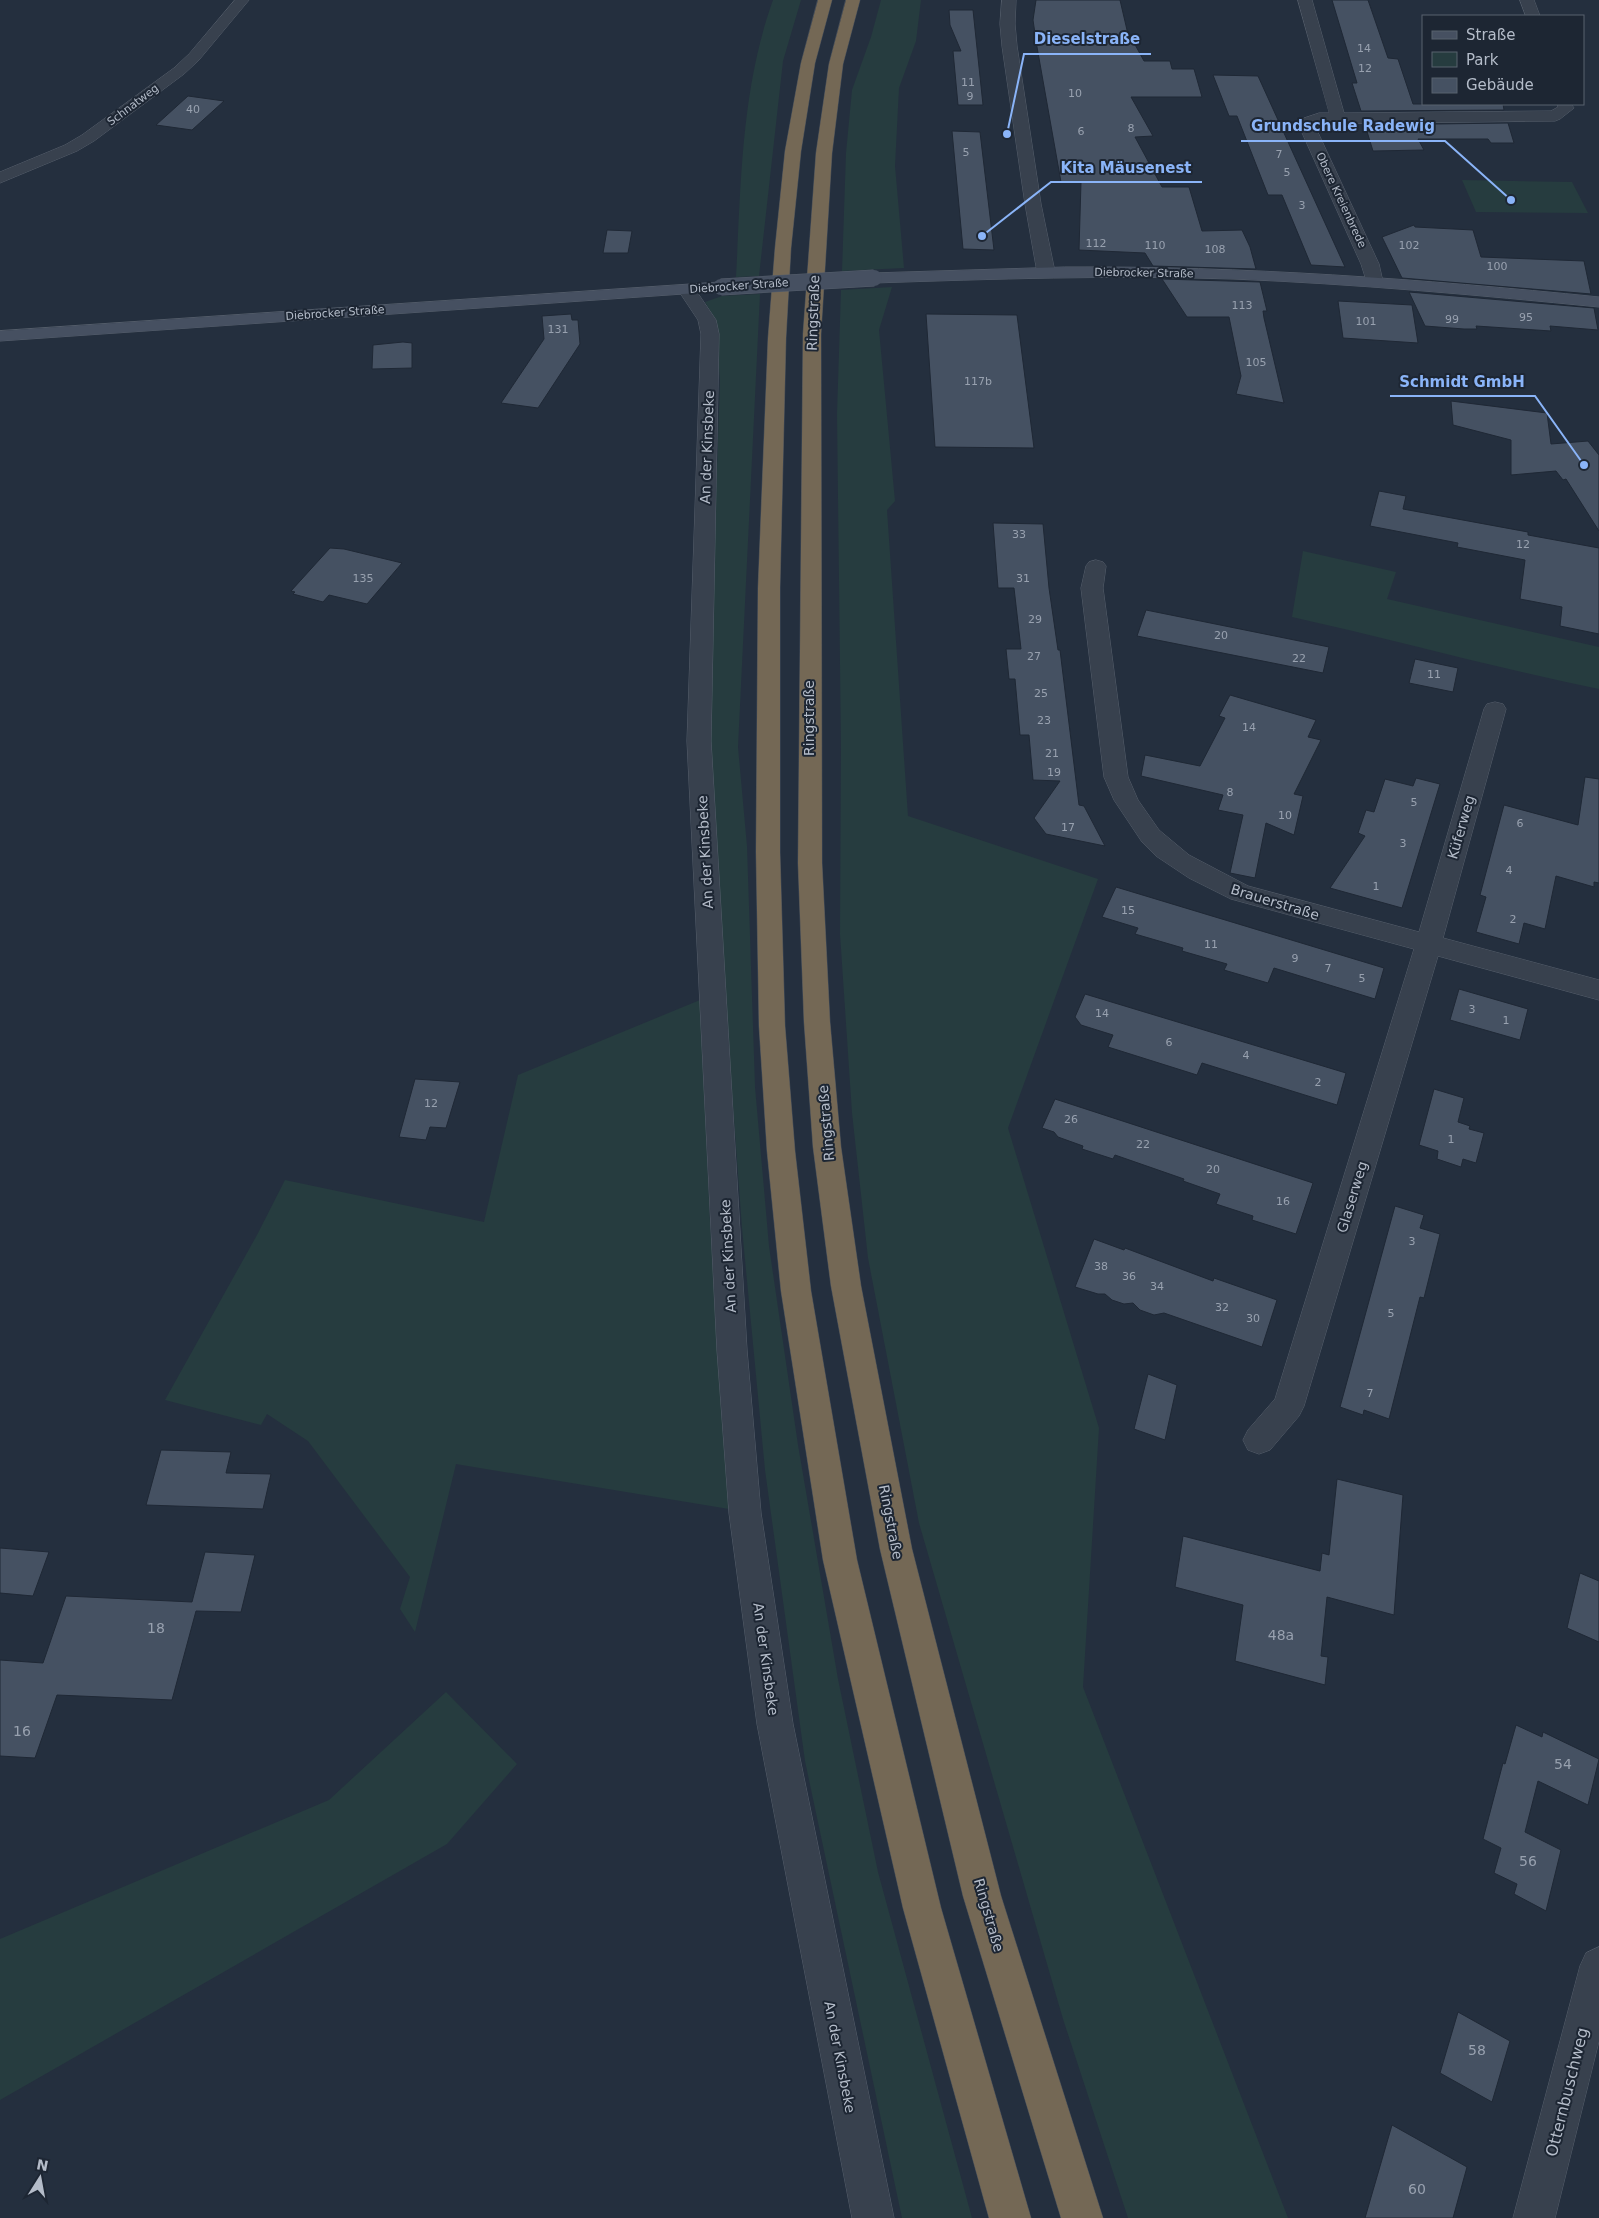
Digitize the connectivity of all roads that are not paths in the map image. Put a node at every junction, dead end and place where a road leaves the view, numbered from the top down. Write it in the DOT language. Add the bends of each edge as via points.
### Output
graph roads {
  1 [pos="242,0"];
  2 [pos="825,0"];
  3 [pos="852,0"];
  4 [pos="1009,0"];
  5 [pos="1305,0"];
  6 [pos="1527,0"];
  7 [pos="1533,15"];
  8 [pos="1564,105"];
  9 [pos="1338,118"];
  10 [pos="0,178"];
  11 [pos="1046,272"];
  12 [pos="1374,282"];
  13 [pos="687,290"];
  14 [pos="1599,302"];
  15 [pos="0,336"];
  16 [pos="1096,566"];
  17 [pos="1495,710"];
  18 [pos="1428,945"];
  19 [pos="1599,990"];
  20 [pos="1259,1440"];
  21 [pos="1599,1966"];
  22 [pos="873,2218"];
  23 [pos="1010,2218"];
  24 [pos="1082,2218"];
  25 [pos="1534,2218"];
  1 -- 10 [label="street, Schnatweg" via="179,71 88,138"];
  2 -- 23 [label="highway" via="808,63 794,151 777,338 769,588 768,852 772,1026 780,1151 796,1291 840,1560 922,1908"];
  3 -- 24 [label="highway, Ringstraße" via="836,64 824,153 812,334 810,863 817,1022 827,1147 846,1286 896,1549 982,1896"];
  4 -- 11 [label="street" via="1006,22 1010,54 1029,188"];
  5 -- 9 [label="street"];
  6 -- 7 [label="street"];
  8 -- 9 [label="street" via="1566,108 1555,116"];
  9 -- 12 [label="street, Obere Kreienbrede" via="1319,118 1309,121 1307,126 1370,264"];
  11 -- 12 [label="main road, Diebrocker Straße" via="1182,273"];
  11 -- 13 [label="main road, Diebrocker Straße, bridge" via="874,278"];
  12 -- 14 [label="main road, Diebrocker Straße"];
  13 -- 15 [label="main road, Diebrocker Straße"];
  13 -- 22 [label="street, An der Kinsbeke" via="707,320 710,334 698,742 732,1350 745,1513 775,1724"];
  16 -- 18 [label="street, Brauerstraße" via="1092,588 1116,777 1142,828 1163,850 1188,867 1240,893"];
  17 -- 18 [label="street, Küferweg"];
  18 -- 19 [label="street, Brauerstraße"];
  18 -- 20 [label="street, Glaserweg" via="1288,1406"];
  21 -- 25 [label="street, Otternbuschweg"];
}
